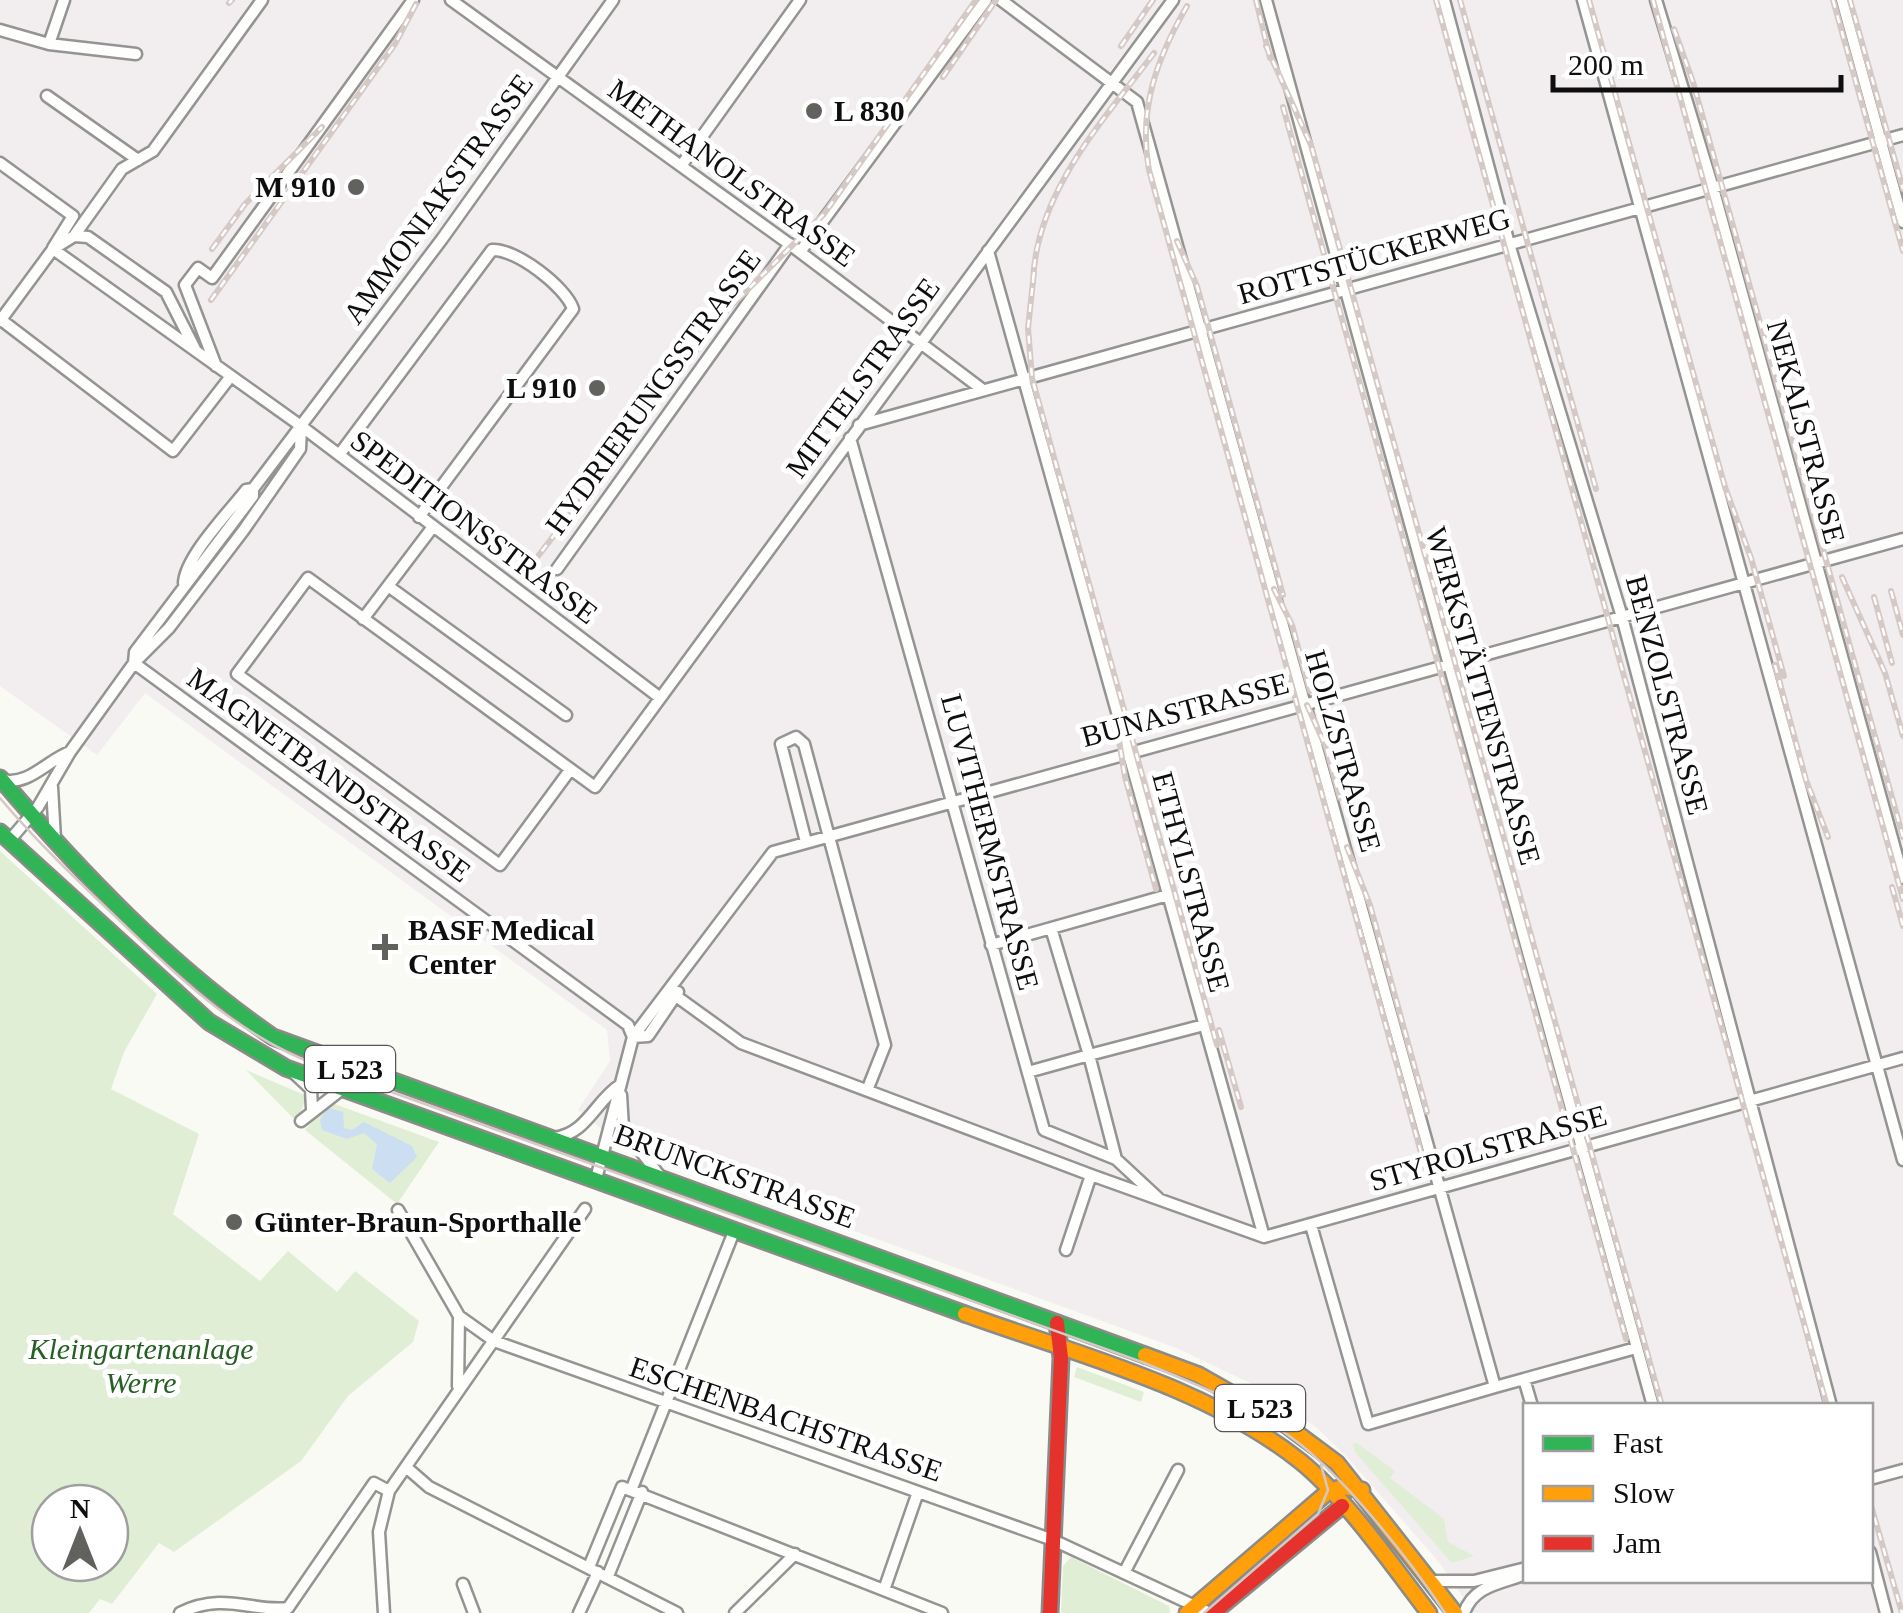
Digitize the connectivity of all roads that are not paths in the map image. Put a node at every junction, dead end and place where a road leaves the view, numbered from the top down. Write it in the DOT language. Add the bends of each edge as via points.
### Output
graph roads {
  1 [pos="64,0"];
  2 [pos="262,0"];
  3 [pos="413,0"];
  4 [pos="450,0"];
  5 [pos="613,0"];
  6 [pos="800,0"];
  7 [pos="986,0"];
  8 [pos="1001,0"];
  9 [pos="1173,0"];
  10 [pos="1266,0"];
  11 [pos="1444,0"];
  12 [pos="1583,0"];
  13 [pos="1656,0"];
  14 [pos="1842,0"];
  15 [pos="0,30"];
  16 [pos="49,44"];
  17 [pos="136,54"];
  18 [pos="558,77"];
  19 [pos="1111,83"];
  20 [pos="48,96"];
  21 [pos="1903,135"];
  22 [pos="1881,142"];
  23 [pos="138,160"];
  24 [pos="0,163"];
  25 [pos="681,166"];
  26 [pos="1713,188"];
  27 [pos="1642,208"];
  28 [pos="1903,222"];
  29 [pos="74,236"];
  30 [pos="790,244"];
  31 [pos="1510,244"];
  32 [pos="53,249"];
  33 [pos="988,251"];
  34 [pos="800,252"];
  35 [pos="1343,291"];
  36 [pos="0,320"];
  37 [pos="1199,331"];
  38 [pos="921,343"];
  39 [pos="196,351"];
  40 [pos="216,366"];
  41 [pos="232,376"];
  42 [pos="1024,380"];
  43 [pos="982,390"];
  44 [pos="859,425"];
  45 [pos="301,426"];
  46 [pos="850,438"];
  47 [pos="339,456"];
  48 [pos="253,492"];
  49 [pos="268,493"];
  50 [pos="419,517"];
  51 [pos="432,528"];
  52 [pos="1903,539"];
  53 [pos="1817,564"];
  54 [pos="557,569"];
  55 [pos="184,582"];
  56 [pos="1744,584"];
  57 [pos="388,586"];
  58 [pos="196,592"];
  59 [pos="1622,617"];
  60 [pos="363,619"];
  61 [pos="134,664"];
  62 [pos="1448,664"];
  63 [pos="659,697"];
  64 [pos="1303,704"];
  65 [pos="566,715"];
  66 [pos="70,752"];
  67 [pos="1129,752"];
  68 [pos="570,770"];
  69 [pos="1,779"];
  70 [pos="52,783"];
  71 [pos="951,800"];
  72 [pos="32,816"];
  73 [pos="4,836"];
  74 [pos="828,836"];
  75 [pos="806,842"];
  76 [pos="57,845"];
  77 [pos="1903,878"];
  78 [pos="1168,895"];
  79 [pos="1051,928"];
  80 [pos="990,945"];
  81 [pos="673,994"];
  82 [pos="1204,1025"];
  83 [pos="633,1037"];
  84 [pos="1089,1055"];
  85 [pos="1903,1058"];
  86 [pos="1877,1065"];
  87 [pos="286,1068"];
  88 [pos="1028,1072"];
  89 [pos="621,1084"];
  90 [pos="343,1088"];
  91 [pos="868,1088"];
  92 [pos="1750,1101"];
  93 [pos="312,1109"];
  94 [pos="302,1121"];
  95 [pos="552,1138"];
  96 [pos="1582,1147"];
  97 [pos="602,1156"];
  98 [pos="1116,1159"];
  99 [pos="1903,1160"];
  100 [pos="1091,1175"];
  101 [pos="596,1179"];
  102 [pos="664,1180"];
  103 [pos="1439,1189"];
  104 [pos="1158,1198"];
  105 [pos="398,1210"];
  106 [pos="584,1210"];
  107 [pos="1311,1224"];
  108 [pos="735,1229"];
  109 [pos="1264,1237"];
  110 [pos="1066,1250"];
  111 [pos="459,1316"];
  112 [pos="1058,1323"];
  113 [pos="494,1340"];
  114 [pos="1061,1347"];
  115 [pos="1636,1348"];
  116 [pos="1524,1378"];
  117 [pos="458,1387"];
  118 [pos="1494,1387"];
  119 [pos="1531,1403"];
  120 [pos="1652,1403"];
  121 [pos="1830,1403"];
  122 [pos="666,1404"];
  123 [pos="406,1467"];
  124 [pos="1178,1470"];
  125 [pos="1903,1470"];
  126 [pos="1873,1478"];
  127 [pos="632,1489"];
  128 [pos="1363,1490"];
  129 [pos="389,1491"];
  130 [pos="918,1492"];
  131 [pos="1329,1492"];
  132 [pos="1342,1506"];
  133 [pos="1053,1540"];
  134 [pos="795,1554"];
  135 [pos="1873,1563"];
  136 [pos="598,1572"];
  137 [pos="1523,1572"];
  138 [pos="1124,1574"];
  139 [pos="1432,1581"];
  140 [pos="463,1584"];
  141 [pos="884,1590"];
  142 [pos="1190,1611"];
  143 [pos="180,1613"];
  144 [pos="384,1613"];
  145 [pos="474,1613"];
  146 [pos="579,1613"];
  147 [pos="677,1613"];
  148 [pos="735,1613"];
  149 [pos="942,1613"];
  150 [pos="1050,1613"];
  151 [pos="1212,1613"];
  152 [pos="1429,1613"];
  153 [pos="1455,1613"];
  154 [pos="1464,1613"];
  155 [pos="1886,1613"];
  1 -- 16 [label="street"];
  2 -- 23 [label="street" via="153,151"];
  3 -- 40 [label="street" via="212,278 198,268 185,285"];
  4 -- 18 [label="street, METHANOLSTRASSE"];
  5 -- 18 [label="street, AMMONIAKSTRASSE"];
  6 -- 25 [label="street"];
  7 -- 34 [label="street, HYDRIERUNGSSTRASSE"];
  8 -- 19 [label="street, HOLZSTRASSE"];
  9 -- 19 [label="street, MITTELSTRASSE"];
  10 -- 35 [label="street, WERKSTÄTTENSTRASSE"];
  11 -- 31 [label="street, BENZOLSTRASSE"];
  12 -- 27 [label="street"];
  13 -- 26 [label="street, NEKALSTRASSE"];
  14 -- 22 [label="street"];
  15 -- 16 [label="street"];
  16 -- 17 [label="street"];
  18 -- 25 [label="street, METHANOLSTRASSE"];
  18 -- 45 [label="street, AMMONIAKSTRASSE"];
  19 -- 33 [label="street, MITTELSTRASSE"];
  19 -- 37 [label="street, HOLZSTRASSE" via="1137,102"];
  20 -- 23 [label="street"];
  21 -- 22 [label="street, ROTTSTÜCKERWEG"];
  22 -- 26 [label="street, ROTTSTÜCKERWEG"];
  22 -- 28 [label="street"];
  23 -- 29 [label="street" via="122,169"];
  24 -- 32 [label="street" via="72,216"];
  25 -- 30 [label="street, METHANOLSTRASSE"];
  26 -- 27 [label="street, ROTTSTÜCKERWEG"];
  26 -- 53 [label="street, NEKALSTRASSE"];
  27 -- 31 [label="street, ROTTSTÜCKERWEG"];
  27 -- 56 [label="street"];
  29 -- 32 [label="street"];
  29 -- 39 [label="street" via="88,236 166,292"];
  30 -- 34 [label="street, METHANOLSTRASSE"];
  30 -- 54 [label="street, HYDRIERUNGSSTRASSE"];
  31 -- 35 [label="street, ROTTSTÜCKERWEG"];
  31 -- 59 [label="street, BENZOLSTRASSE"];
  32 -- 36 [label="street"];
  32 -- 39 [label="street, SPEDITIONSSTRASSE"];
  33 -- 38 [label="street, MITTELSTRASSE"];
  33 -- 42 [label="street, ETHYLSTRASSE"];
  34 -- 38 [label="street, METHANOLSTRASSE"];
  35 -- 37 [label="street, ROTTSTÜCKERWEG"];
  35 -- 62 [label="street, WERKSTÄTTENSTRASSE"];
  36 -- 41 [label="street" via="173,451"];
  37 -- 42 [label="street, ROTTSTÜCKERWEG"];
  37 -- 64 [label="street, HOLZSTRASSE"];
  38 -- 43 [label="street, METHANOLSTRASSE"];
  38 -- 44 [label="street, MITTELSTRASSE"];
  39 -- 40 [label="street, SPEDITIONSSTRASSE"];
  40 -- 41 [label="street, SPEDITIONSSTRASSE"];
  41 -- 45 [label="street, SPEDITIONSSTRASSE"];
  42 -- 43 [label="street, ROTTSTÜCKERWEG"];
  42 -- 67 [label="street, ETHYLSTRASSE"];
  43 -- 44 [label="street, ROTTSTÜCKERWEG"];
  44 -- 46 [label="street, MITTELSTRASSE"];
  45 -- 47 [label="street, SPEDITIONSSTRASSE"];
  45 -- 48 [label="street, AMMONIAKSTRASSE"];
  45 -- 49 [label="street, AMMONIAKSTRASSE" via="300,448"];
  46 -- 63 [label="street, MITTELSTRASSE"];
  46 -- 71 [label="street, LUVITHERMSTRASSE"];
  47 -- 50 [label="street, SPEDITIONSSTRASSE"];
  47 -- 50 [label="street" via="492,250 508,252 565,294 572,309"];
  48 -- 49 [label="street"];
  48 -- 55 [label="street, AMMONIAKSTRASSE" via="246,490 206,542"];
  49 -- 58 [label="street, AMMONIAKSTRASSE"];
  50 -- 51 [label="street, SPEDITIONSSTRASSE"];
  51 -- 57 [label="street"];
  51 -- 63 [label="street, SPEDITIONSSTRASSE"];
  52 -- 53 [label="street, BUNASTRASSE"];
  53 -- 56 [label="street, BUNASTRASSE"];
  53 -- 77 [label="street, NEKALSTRASSE"];
  55 -- 58 [label="street"];
  55 -- 61 [label="street, AMMONIAKSTRASSE" via="134,652"];
  56 -- 59 [label="street, BUNASTRASSE"];
  56 -- 86 [label="street"];
  57 -- 60 [label="street"];
  57 -- 65 [label="street"];
  58 -- 61 [label="street, AMMONIAKSTRASSE"];
  59 -- 62 [label="street, BUNASTRASSE"];
  59 -- 92 [label="street, BENZOLSTRASSE"];
  60 -- 68 [label="street"];
  60 -- 68 [label="street" via="308,578 236,674 500,865"];
  61 -- 66 [label="street, AMMONIAKSTRASSE"];
  61 -- 83 [label="street, MAGNETBANDSTRASSE" via="628,1025"];
  62 -- 64 [label="street, BUNASTRASSE"];
  62 -- 96 [label="street, WERKSTÄTTENSTRASSE"];
  63 -- 68 [label="street, MITTELSTRASSE" via="594,787"];
  64 -- 67 [label="street, BUNASTRASSE"];
  64 -- 103 [label="street, HOLZSTRASSE"];
  66 -- 69 [label="street, AMMONIAKSTRASSE" via="24,780"];
  66 -- 70 [label="street, AMMONIAKSTRASSE"];
  67 -- 71 [label="street, BUNASTRASSE"];
  67 -- 78 [label="street, ETHYLSTRASSE"];
  69 -- 72 [label="main road, BRUNCKSTRASSE / L 523"];
  70 -- 72 [label="street, AMMONIAKSTRASSE"];
  70 -- 76 [label="street"];
  71 -- 74 [label="street, BUNASTRASSE"];
  71 -- 80 [label="street, LUVITHERMSTRASSE"];
  72 -- 73 [label="street, AMMONIAKSTRASSE"];
  72 -- 76 [label="main road, BRUNCKSTRASSE / L 523"];
  73 -- 87 [label="main road, BRUNCKSTRASSE / L 523" via="209,1022"];
  74 -- 75 [label="street"];
  74 -- 75 [label="street" via="804,744 786,739 780,744"];
  74 -- 91 [label="street" via="885,1046"];
  75 -- 81 [label="street" via="773,852"];
  76 -- 95 [label="main road, BRUNCKSTRASSE / L 523" via="242,1019 305,1052"];
  78 -- 79 [label="street"];
  78 -- 82 [label="street, ETHYLSTRASSE"];
  79 -- 80 [label="street"];
  79 -- 84 [label="street"];
  80 -- 88 [label="street, LUVITHERMSTRASSE"];
  81 -- 83 [label="street"];
  81 -- 91 [label="street" via="741,1043"];
  82 -- 84 [label="street"];
  82 -- 109 [label="street, ETHYLSTRASSE"];
  83 -- 89 [label="street"];
  84 -- 88 [label="street"];
  84 -- 98 [label="street"];
  85 -- 86 [label="street, STYROLSTRASSE"];
  86 -- 92 [label="street, STYROLSTRASSE"];
  86 -- 99 [label="street"];
  87 -- 90 [label="main road, BRUNCKSTRASSE / L 523"];
  87 -- 93 [label="street" via="311,1089"];
  88 -- 98 [label="street, LUVITHERMSTRASSE" via="1044,1130"];
  89 -- 95 [label="street" via="587,1122"];
  89 -- 97 [label="street"];
  89 -- 102 [label="street" via="622,1128"];
  90 -- 93 [label="street"];
  90 -- 101 [label="main road, BRUNCKSTRASSE / L 523"];
  91 -- 100 [label="street"];
  92 -- 96 [label="street, STYROLSTRASSE"];
  92 -- 121 [label="street, BENZOLSTRASSE"];
  93 -- 94 [label="street"];
  95 -- 97 [label="main road, BRUNCKSTRASSE / L 523"];
  96 -- 103 [label="street, STYROLSTRASSE"];
  96 -- 115 [label="street, WERKSTÄTTENSTRASSE"];
  97 -- 101 [label="street"];
  97 -- 102 [label="main road, BRUNCKSTRASSE / L 523"];
  98 -- 104 [label="street, LUVITHERMSTRASSE"];
  100 -- 104 [label="street"];
  100 -- 110 [label="street"];
  101 -- 108 [label="main road, BRUNCKSTRASSE / L 523"];
  102 -- 112 [label="main road, BRUNCKSTRASSE / L 523"];
  103 -- 107 [label="street, STYROLSTRASSE"];
  103 -- 118 [label="street, HOLZSTRASSE"];
  104 -- 109 [label="street"];
  105 -- 111 [label="street, ESCHENBACHSTRASSE"];
  106 -- 113 [label="street"];
  107 -- 109 [label="street, STYROLSTRASSE"];
  107 -- 118 [label="street" via="1368,1424"];
  108 -- 114 [label="main road, BRUNCKSTRASSE / L 523"];
  108 -- 122 [label="street"];
  111 -- 113 [label="street, ESCHENBACHSTRASSE"];
  111 -- 117 [label="street"];
  112 -- 114 [label="main road"];
  112 -- 128 [label="main road, BRUNCKSTRASSE / L 523" via="1230,1392 1326,1452"];
  113 -- 117 [label="street"];
  113 -- 122 [label="street, ESCHENBACHSTRASSE"];
  114 -- 131 [label="main road, BRUNCKSTRASSE / L 523" via="1256,1429"];
  114 -- 133 [label="main road"];
  115 -- 116 [label="street"];
  115 -- 120 [label="street, WERKSTÄTTENSTRASSE"];
  116 -- 118 [label="street"];
  116 -- 119 [label="street"];
  117 -- 123 [label="street"];
  122 -- 127 [label="street"];
  122 -- 130 [label="street, ESCHENBACHSTRASSE"];
  123 -- 129 [label="street"];
  123 -- 136 [label="street" via="429,1487"];
  124 -- 138 [label="street"];
  125 -- 126 [label="street"];
  127 -- 134 [label="street"];
  127 -- 136 [label="street"];
  127 -- 136 [label="street"];
  128 -- 131 [label="main road"];
  128 -- 139 [label="main road, BRUNCKSTRASSE / L 523"];
  129 -- 143 [label="street" via="374,1483 288,1608 268,1612 220,1602"];
  129 -- 144 [label="street" via="379,1532"];
  130 -- 133 [label="street, ESCHENBACHSTRASSE"];
  130 -- 141 [label="street"];
  131 -- 132 [label="main road, BRUNCKSTRASSE / L 523"];
  131 -- 142 [label="main road"];
  132 -- 151 [label="main road"];
  132 -- 152 [label="main road, BRUNCKSTRASSE / L 523"];
  133 -- 138 [label="street, ESCHENBACHSTRASSE"];
  133 -- 150 [label="main road"];
  134 -- 141 [label="street"];
  134 -- 148 [label="street"];
  135 -- 155 [label="street"];
  136 -- 146 [label="street"];
  136 -- 147 [label="street"];
  137 -- 139 [label="street"];
  137 -- 154 [label="street" via="1480,1589"];
  138 -- 142 [label="street, ESCHENBACHSTRASSE"];
  139 -- 153 [label="main road, BRUNCKSTRASSE / L 523"];
  140 -- 145 [label="street"];
  141 -- 149 [label="street"];
  142 -- 151 [label="street, ESCHENBACHSTRASSE"];
}
